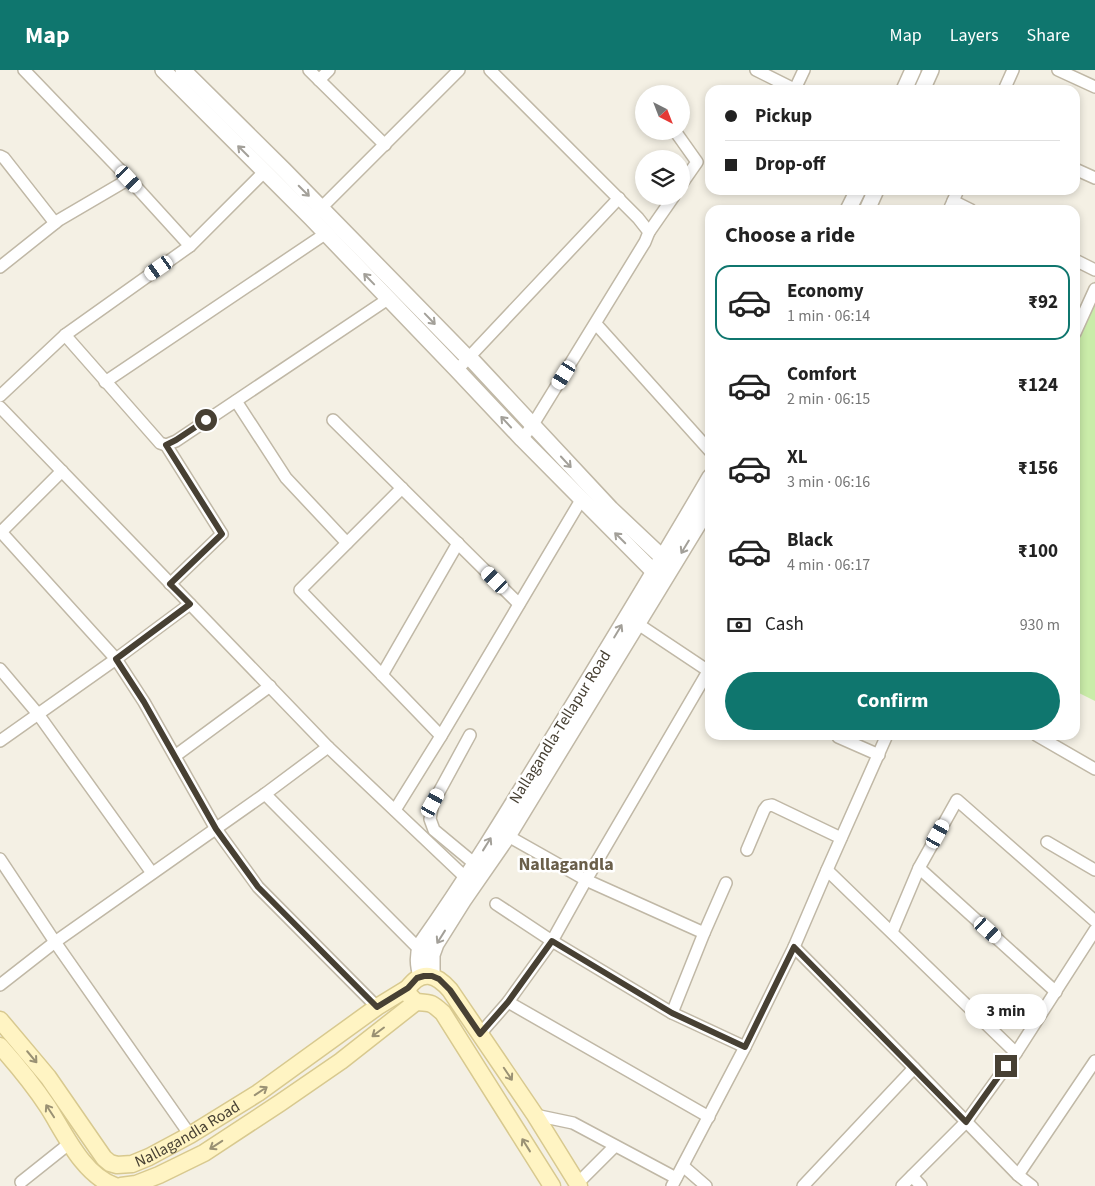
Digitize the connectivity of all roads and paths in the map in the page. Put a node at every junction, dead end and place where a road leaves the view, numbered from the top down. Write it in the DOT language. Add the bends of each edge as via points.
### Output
graph roads {
  1 [pos="24,70"];
  2 [pos="309,70"];
  3 [pos="329,70"];
  4 [pos="459,70"];
  5 [pos="490,70"];
  6 [pos="756,70"];
  7 [pos="804,70"];
  8 [pos="913,70"];
  9 [pos="931,70"];
  10 [pos="1058,70"];
  11 [pos="1010,71"];
  12 [pos="173,72"];
  13 [pos="319,80"];
  14 [pos="786,85"];
  15 [pos="798,85"];
  16 [pos="906,85"];
  17 [pos="924,85"];
  18 [pos="1006,85"];
  19 [pos="1095,87"];
  20 [pos="384,144"];
  21 [pos="690,152"];
  22 [pos="0,156"];
  23 [pos="1080,171"];
  24 [pos="264,172"];
  25 [pos="690,172"];
  26 [pos="1095,178"];
  27 [pos="129,179"];
  28 [pos="619,198"];
  29 [pos="668,205"];
  30 [pos="316,213"];
  31 [pos="55,223"];
  32 [pos="649,232"];
  33 [pos="325,234"];
  34 [pos="190,246"];
  35 [pos="1080,262"];
  36 [pos="0,267"];
  37 [pos="1095,270"];
  38 [pos="1095,288"];
  39 [pos="388,299"];
  40 [pos="1080,322"];
  41 [pos="596,324"];
  42 [pos="65,335"];
  43 [pos="468,358"];
  44 [pos="457,370"];
  45 [pos="105,382"];
  46 [pos="0,396"];
  47 [pos="236,400"];
  48 [pos="0,407"];
  49 [pos="334,420"];
  50 [pos="532,426"];
  51 [pos="522,439"];
  52 [pos="166,445"];
  53 [pos="705,445"];
  54 [pos="62,471"];
  55 [pos="705,485"];
  56 [pos="402,488"];
  57 [pos="582,500"];
  58 [pos="705,513"];
  59 [pos="1,532"];
  60 [pos="347,543"];
  61 [pos="458,543"];
  62 [pos="663,558"];
  63 [pos="654,572"];
  64 [pos="170,584"];
  65 [pos="190,604"];
  66 [pos="519,604"];
  67 [pos="638,624"];
  68 [pos="116,659"];
  69 [pos="705,667"];
  70 [pos="0,670"];
  71 [pos="382,675"];
  72 [pos="705,677"];
  73 [pos="270,686"];
  74 [pos="38,714"];
  75 [pos="470,735"];
  76 [pos="441,736"];
  77 [pos="0,740"];
  78 [pos="845,740"];
  79 [pos="886,740"];
  80 [pos="1045,740"];
  81 [pos="328,747"];
  82 [pos="878,755"];
  83 [pos="175,756"];
  84 [pos="547,760"];
  85 [pos="1095,769"];
  86 [pos="265,794"];
  87 [pos="395,810"];
  88 [pos="216,829"];
  89 [pos="508,836"];
  90 [pos="841,838"];
  91 [pos="1047,842"];
  92 [pos="747,850"];
  93 [pos="0,859"];
  94 [pos="475,864"];
  95 [pos="919,868"];
  96 [pos="826,870"];
  97 [pos="1095,870"];
  98 [pos="152,873"];
  99 [pos="466,878"];
  100 [pos="586,880"];
  101 [pos="726,883"];
  102 [pos="496,904"];
  103 [pos="1095,921"];
  104 [pos="1095,930"];
  105 [pos="892,932"];
  106 [pos="704,933"];
  107 [pos="552,941"];
  108 [pos="55,942"];
  109 [pos="794,947"];
  110 [pos="419,949"];
  111 [pos="426,977"];
  112 [pos="0,985"];
  113 [pos="1056,992"];
  114 [pos="412,995"];
  115 [pos="508,1002"];
  116 [pos="377,1007"];
  117 [pos="672,1013"];
  118 [pos="0,1020"];
  119 [pos="480,1034"];
  120 [pos="0,1046"];
  121 [pos="745,1047"];
  122 [pos="1016,1052"];
  123 [pos="1095,1061"];
  124 [pos="914,1068"];
  125 [pos="535,1115"];
  126 [pos="709,1117"];
  127 [pos="966,1122"];
  128 [pos="190,1135"];
  129 [pos="70,1143"];
  130 [pos="615,1146"];
  131 [pos="683,1166"];
  132 [pos="1018,1175"];
  133 [pos="912,1176"];
  134 [pos="21,1182"];
  135 [pos="674,1182"];
  136 [pos="578,1184"];
  137 [pos="809,1184"];
  138 [pos="115,1186"];
  139 [pos="122,1186"];
  140 [pos="552,1186"];
  141 [pos="706,1186"];
  142 [pos="902,1186"];
  143 [pos="921,1186"];
  144 [pos="1032,1186"];
  1 -- 27 [label="street"];
  2 -- 13 [label="street"];
  3 -- 13 [label="street"];
  4 -- 20 [label="street"];
  5 -- 28 [label="street"];
  6 -- 14 [label="street"];
  7 -- 15 [label="street"];
  8 -- 16 [label="street"];
  9 -- 17 [label="street"];
  10 -- 19 [label="street"];
  11 -- 18 [label="street"];
  24 -- 12 [label="street, one-way"];
  12 -- 30 [label="street, one-way"];
  13 -- 20 [label="street"];
  20 -- 30 [label="street"];
  21 -- 25 [label="street" via="697,162"];
  22 -- 31 [label="street"];
  23 -- 26 [label="street"];
  24 -- 30 [label="street"];
  24 -- 34 [label="street"];
  27 -- 31 [label="street"];
  27 -- 34 [label="street"];
  28 -- 32 [label="street"];
  28 -- 43 [label="street"];
  29 -- 32 [label="street"];
  30 -- 33 [label="street"];
  30 -- 43 [label="street, one-way"];
  31 -- 36 [label="street"];
  32 -- 41 [label="street"];
  39 -- 33 [label="street, one-way"];
  33 -- 45 [label="street"];
  34 -- 42 [label="street"];
  35 -- 37 [label="street"];
  38 -- 40 [label="street"];
  39 -- 44 [label="street"];
  39 -- 47 [label="street"];
  41 -- 50 [label="street"];
  41 -- 53 [label="street"];
  42 -- 45 [label="street"];
  42 -- 46 [label="street"];
  43 -- 44 [label="street"];
  43 -- 50 [label="street"];
  51 -- 44 [label="street, one-way"];
  45 -- 52 [label="street" via="160,443"];
  47 -- 52 [label="street"];
  47 -- 60 [label="street" via="286,478"];
  48 -- 54 [label="street"];
  49 -- 56 [label="street"];
  50 -- 51 [label="street"];
  50 -- 62 [label="street, one-way" via="610,510"];
  51 -- 57 [label="street"];
  52 -- 64 [label="street" via="222,534"];
  54 -- 59 [label="street"];
  54 -- 64 [label="street"];
  55 -- 62 [label="street, Nallagandla-Tellapur Road"];
  56 -- 60 [label="street"];
  56 -- 61 [label="street"];
  63 -- 57 [label="street, one-way"];
  57 -- 66 [label="street"];
  58 -- 67 [label="street, Nallagandla-Tellapur Road, one-way"];
  59 -- 68 [label="street"];
  60 -- 71 [label="street" via="300,590"];
  61 -- 66 [label="street"];
  61 -- 71 [label="street"];
  62 -- 63 [label="street, Nallagandla-Tellapur Road"];
  84 -- 63 [label="street, Nallagandla-Tellapur Road, one-way"];
  64 -- 65 [label="street"];
  65 -- 68 [label="street"];
  65 -- 73 [label="street"];
  66 -- 76 [label="street"];
  67 -- 69 [label="street"];
  67 -- 84 [label="street, Nallagandla-Tellapur Road"];
  68 -- 74 [label="street"];
  68 -- 83 [label="street"];
  70 -- 74 [label="street"];
  71 -- 76 [label="street"];
  72 -- 100 [label="street"];
  73 -- 81 [label="street"];
  73 -- 83 [label="street"];
  74 -- 77 [label="street"];
  74 -- 98 [label="street"];
  75 -- 94 [label="street" via="433,803 430,819 434,830"];
  76 -- 87 [label="street"];
  78 -- 82 [label="street"];
  79 -- 82 [label="street"];
  80 -- 85 [label="street"];
  81 -- 86 [label="street"];
  81 -- 87 [label="street"];
  82 -- 90 [label="street"];
  83 -- 88 [label="street"];
  84 -- 89 [label="street, Nallagandla-Tellapur Road"];
  94 -- 84 [label="street, Nallagandla-Tellapur Road, one-way"];
  86 -- 88 [label="street"];
  86 -- 110 [label="street"];
  87 -- 99 [label="street"];
  88 -- 98 [label="street"];
  88 -- 116 [label="street" via="258,887"];
  89 -- 100 [label="street"];
  89 -- 111 [label="street, Nallagandla-Tellapur Road, one-way" via="436,944"];
  90 -- 92 [label="street" via="772,805 764,810"];
  90 -- 96 [label="street"];
  91 -- 97 [label="street"];
  93 -- 108 [label="street"];
  94 -- 99 [label="street, Nallagandla-Tellapur Road"];
  95 -- 103 [label="street" via="957,800"];
  95 -- 105 [label="street"];
  95 -- 113 [label="street"];
  96 -- 105 [label="street"];
  96 -- 109 [label="street"];
  98 -- 108 [label="street"];
  99 -- 110 [label="street, Nallagandla-Tellapur Road"];
  100 -- 106 [label="street"];
  100 -- 107 [label="street"];
  101 -- 106 [label="street"];
  102 -- 107 [label="street"];
  104 -- 113 [label="street"];
  105 -- 122 [label="street"];
  106 -- 117 [label="street"];
  107 -- 115 [label="street"];
  107 -- 117 [label="street"];
  108 -- 112 [label="street"];
  108 -- 128 [label="street"];
  109 -- 121 [label="street"];
  109 -- 124 [label="street"];
  110 -- 111 [label="street" via="417,963"];
  111 -- 114 [label="main road" via="417,978"];
  111 -- 119 [label="main road" via="439,979 450,990"];
  113 -- 122 [label="street"];
  114 -- 116 [label="main road, Nallagandla Road"];
  114 -- 139 [label="main road, Nallagandla Road, one-way" via="341,1061 280,1103 204,1153 159,1175"];
  140 -- 114 [label="main road, one-way" via="443,1013"];
  115 -- 119 [label="street"];
  115 -- 126 [label="street"];
  128 -- 116 [label="main road, Nallagandla Road, one-way" via="258,1093"];
  117 -- 121 [label="street"];
  118 -- 128 [label="main road, Nallagandla Road, one-way" via="48,1077 110,1163 132,1164"];
  119 -- 125 [label="main road, one-way"];
  129 -- 120 [label="main road, one-way" via="47,1106"];
  121 -- 126 [label="street"];
  122 -- 127 [label="street"];
  123 -- 132 [label="street"];
  124 -- 127 [label="street"];
  124 -- 137 [label="street"];
  125 -- 130 [label="street" via="573,1123"];
  125 -- 136 [label="main road"];
  126 -- 131 [label="street"];
  127 -- 132 [label="street"];
  127 -- 133 [label="street"];
  129 -- 134 [label="street"];
  129 -- 138 [label="main road" via="96,1176"];
  130 -- 135 [label="street"];
  130 -- 136 [label="street"];
  131 -- 135 [label="street"];
  131 -- 141 [label="street"];
  132 -- 144 [label="street"];
  133 -- 142 [label="street"];
  133 -- 143 [label="street"];
}
